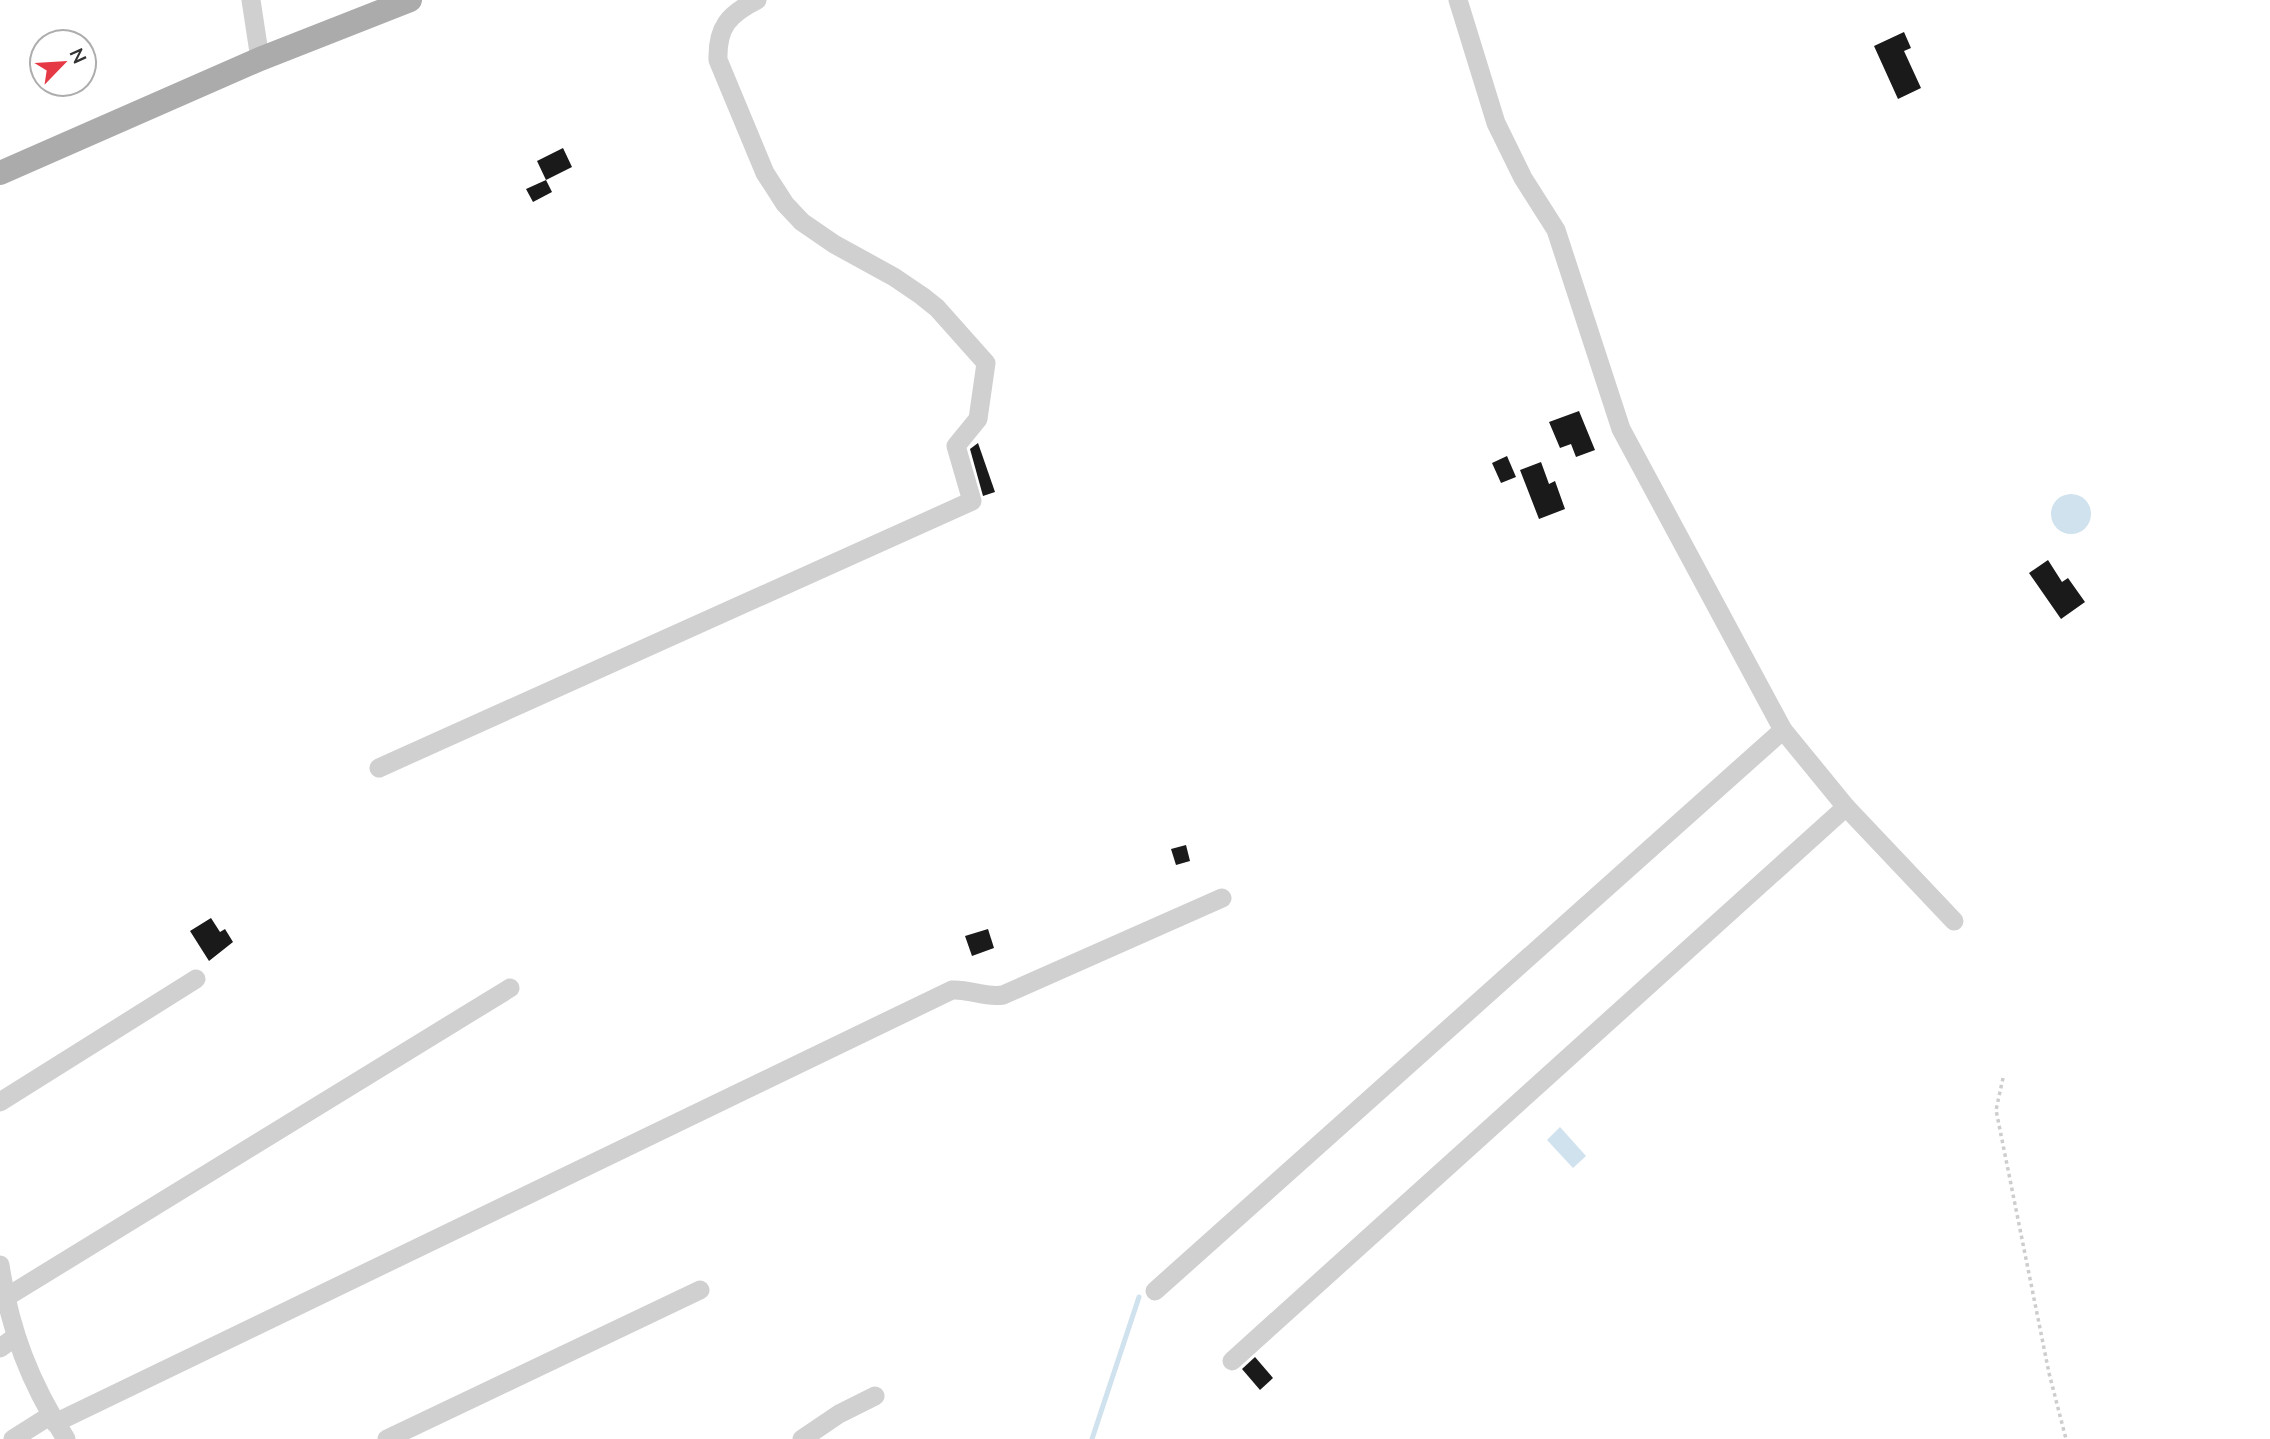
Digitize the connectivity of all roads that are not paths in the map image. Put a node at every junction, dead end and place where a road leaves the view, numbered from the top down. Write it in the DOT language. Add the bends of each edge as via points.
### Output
graph roads {
  1 [pos="251,0"];
  2 [pos="411,0"];
  3 [pos="757,0"];
  4 [pos="1458,0"];
  5 [pos="378,6"];
  6 [pos="260,59"];
  7 [pos="0,173"];
  8 [pos="1783,730"];
  9 [pos="379,768"];
  10 [pos="1846,807"];
  11 [pos="1222,898"];
  12 [pos="1954,922"];
  13 [pos="196,979"];
  14 [pos="510,988"];
  15 [pos="0,1102"];
  16 [pos="0,1265"];
  17 [pos="700,1290"];
  18 [pos="1155,1291"];
  19 [pos="5,1298"];
  20 [pos="7,1343"];
  21 [pos="1232,1361"];
  22 [pos="876,1396"];
  23 [pos="57,1426"];
  24 [pos="13,1439"];
  25 [pos="387,1439"];
  26 [pos="802,1439"];
  1 -- 6 [label="street"];
  2 -- 5 [label="main road"];
  3 -- 9 [label="street" via="729,15 717,40 718,60 765,173 802,222 922,296 986,363 978,419 956,446 972,501"];
  4 -- 8 [label="street" via="1496,123 1556,230 1621,429"];
  5 -- 6 [label="main road"];
  6 -- 7 [label="main road"];
  8 -- 10 [label="street"];
  8 -- 18 [label="street"];
  10 -- 12 [label="street"];
  10 -- 21 [label="street"];
  11 -- 23 [label="street" via="1003,995 952,990"];
  13 -- 15 [label="street"];
  14 -- 19 [label="street"];
  16 -- 19 [label="street"];
  17 -- 25 [label="street"];
  19 -- 20 [label="street"];
  20 -- 23 [label="street"];
  22 -- 26 [label="street"];
  23 -- 24 [label="street"];
}
